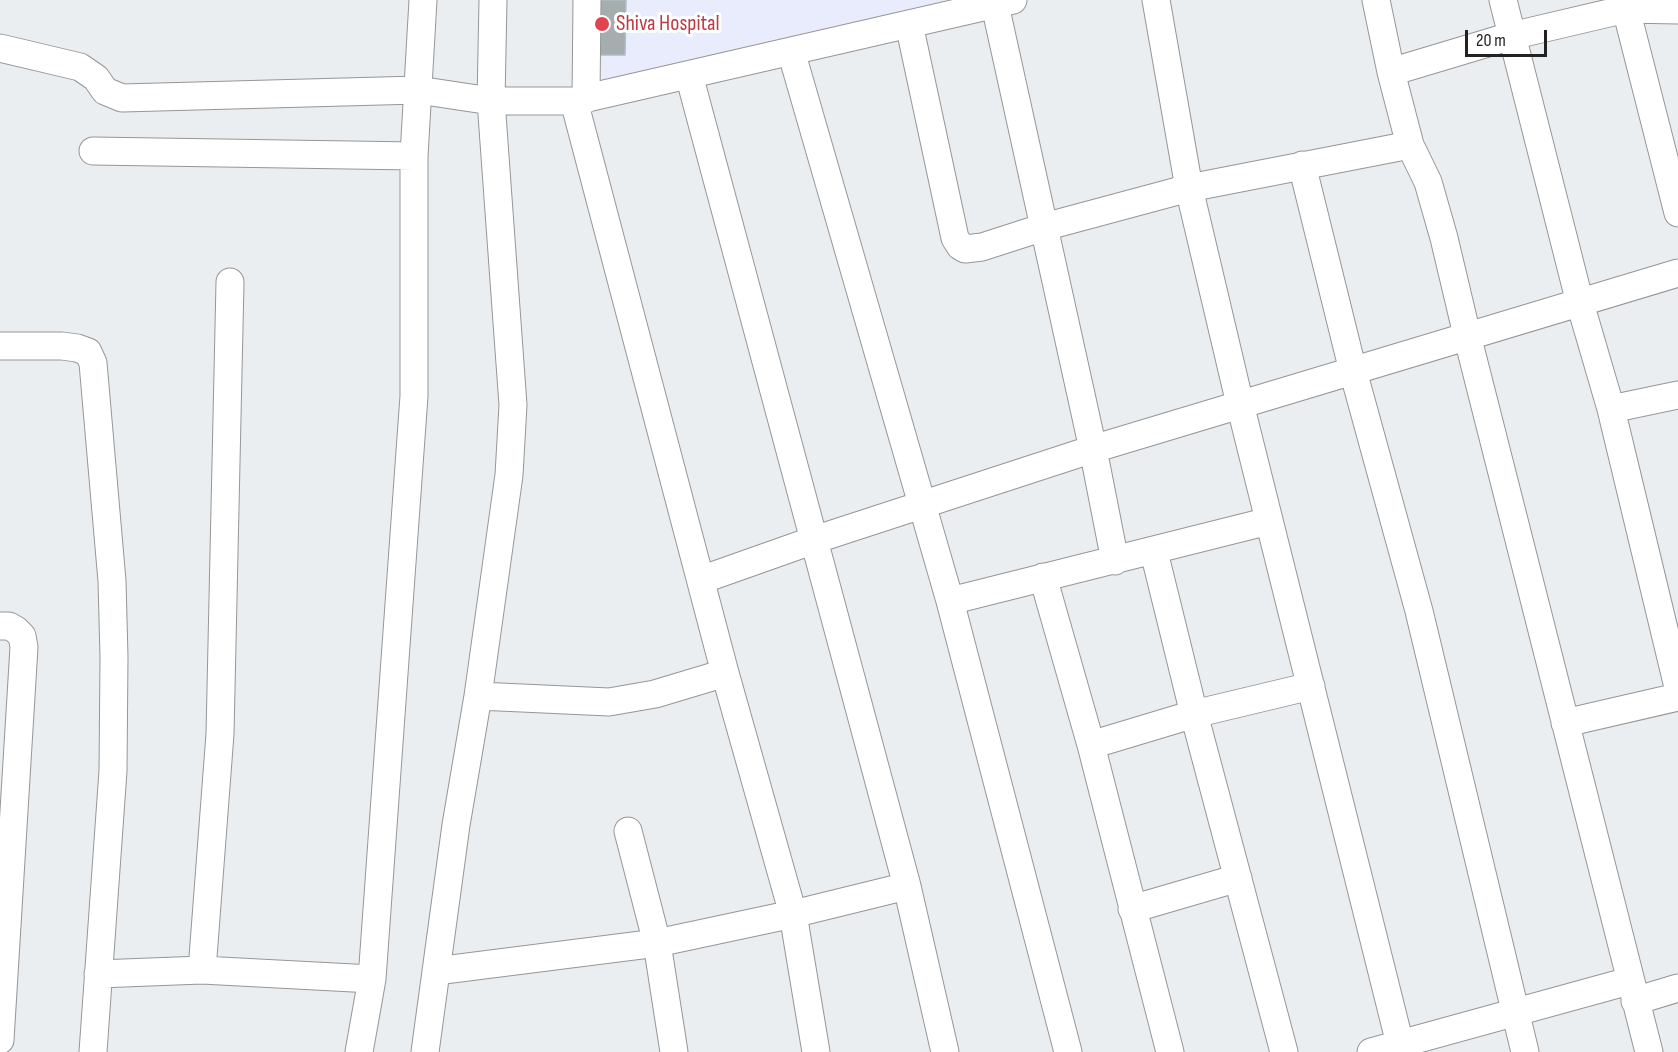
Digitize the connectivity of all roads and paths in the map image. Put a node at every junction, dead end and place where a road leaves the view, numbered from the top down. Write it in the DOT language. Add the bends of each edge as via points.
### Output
graph roads {
  1 [pos="423,0"];
  2 [pos="493,0"];
  3 [pos="587,0"];
  4 [pos="1156,0"];
  5 [pos="1376,0"];
  6 [pos="1503,0"];
  7 [pos="1004,2"];
  8 [pos="1626,9"];
  9 [pos="1678,10"];
  10 [pos="909,24"];
  11 [pos="1511,36"];
  12 [pos="0,48"];
  13 [pos="791,51"];
  14 [pos="1391,72"];
  15 [pos="689,75"];
  16 [pos="418,90"];
  17 [pos="580,100"];
  18 [pos="491,101"];
  19 [pos="1410,145"];
  20 [pos="93,151"];
  21 [pos="414,156"];
  22 [pos="1302,165"];
  23 [pos="1189,188"];
  24 [pos="1678,213"];
  25 [pos="1044,227"];
  26 [pos="1678,273"];
  27 [pos="230,282"];
  28 [pos="1580,303"];
  29 [pos="1467,336"];
  30 [pos="0,346"];
  31 [pos="1353,370"];
  32 [pos="1678,395"];
  33 [pos="1240,404"];
  34 [pos="1611,409"];
  35 [pos="1093,449"];
  36 [pos="922,505"];
  37 [pos="1269,521"];
  38 [pos="814,540"];
  39 [pos="1155,552"];
  40 [pos="1115,561"];
  41 [pos="1042,577"];
  42 [pos="701,580"];
  43 [pos="950,601"];
  44 [pos="0,626"];
  45 [pos="726,673"];
  46 [pos="1311,686"];
  47 [pos="1678,687"];
  48 [pos="478,696"];
  49 [pos="1678,697"];
  50 [pos="1194,714"];
  51 [pos="1564,723"];
  52 [pos="1091,745"];
  53 [pos="628,831"];
  54 [pos="1238,878"];
  55 [pos="907,886"];
  56 [pos="1132,909"];
  57 [pos="793,914"];
  58 [pos="657,943"];
  59 [pos="202,970"];
  60 [pos="436,971"];
  61 [pos="98,974"];
  62 [pos="372,979"];
  63 [pos="1678,988"];
  64 [pos="1632,991"];
  65 [pos="1514,1012"];
  66 [pos="0,1040"];
  67 [pos="1401,1049"];
  68 [pos="93,1052"];
  69 [pos="359,1052"];
  70 [pos="425,1052"];
  71 [pos="674,1052"];
  72 [pos="816,1052"];
  73 [pos="945,1052"];
  74 [pos="1068,1052"];
  75 [pos="1170,1052"];
  76 [pos="1284,1052"];
  77 [pos="1371,1052"];
  78 [pos="1525,1052"];
  79 [pos="1649,1052"];
  1 -- 16 [label="street"];
  2 -- 18 [label="street"];
  3 -- 17 [label="street"];
  4 -- 23 [label="street"];
  5 -- 14 [label="street"];
  6 -- 11 [label="street"];
  7 -- 10 [label="street"];
  7 -- 25 [label="street"];
  8 -- 9 [label="street"];
  8 -- 11 [label="street"];
  8 -- 24 [label="street"];
  10 -- 13 [label="street"];
  10 -- 25 [label="street" via="955,238 960,246 973,249"];
  11 -- 14 [label="street"];
  11 -- 28 [label="street"];
  12 -- 16 [label="street" via="80,66 105,91 122,98"];
  13 -- 15 [label="street"];
  13 -- 36 [label="street"];
  14 -- 19 [label="street"];
  15 -- 17 [label="street"];
  15 -- 38 [label="street"];
  16 -- 18 [label="street"];
  16 -- 21 [label="street"];
  17 -- 18 [label="street"];
  17 -- 42 [label="street"];
  18 -- 48 [label="street" via="513,405 509,475"];
  19 -- 22 [label="street"];
  19 -- 29 [label="street" via="1434,200"];
  20 -- 21 [label="street"];
  21 -- 62 [label="street" via="414,396"];
  22 -- 23 [label="street"];
  22 -- 31 [label="street"];
  23 -- 25 [label="street"];
  23 -- 33 [label="street"];
  25 -- 35 [label="street"];
  26 -- 28 [label="street"];
  27 -- 59 [label="street" via="220,734"];
  28 -- 29 [label="street"];
  28 -- 34 [label="street"];
  29 -- 31 [label="street"];
  29 -- 51 [label="street"];
  30 -- 61 [label="street" via="77,348 88,352 93,363 112,581 114,657 113,771"];
  31 -- 33 [label="street"];
  31 -- 65 [label="street" via="1419,611"];
  32 -- 34 [label="street"];
  33 -- 35 [label="street"];
  33 -- 37 [label="street"];
  34 -- 47 [label="street"];
  35 -- 36 [label="street"];
  35 -- 40 [label="street"];
  36 -- 38 [label="street"];
  36 -- 43 [label="street"];
  37 -- 39 [label="street"];
  37 -- 46 [label="street"];
  38 -- 42 [label="street"];
  38 -- 55 [label="street"];
  39 -- 40 [label="street"];
  39 -- 50 [label="street"];
  40 -- 41 [label="street"];
  41 -- 43 [label="street"];
  41 -- 52 [label="street"];
  42 -- 45 [label="street"];
  43 -- 74 [label="street"];
  44 -- 66 [label="street" via="16,630 24,647"];
  45 -- 48 [label="street" via="655,694 609,702"];
  45 -- 57 [label="street"];
  46 -- 50 [label="street"];
  46 -- 67 [label="street"];
  48 -- 60 [label="street"];
  49 -- 51 [label="street"];
  50 -- 52 [label="street"];
  50 -- 54 [label="street"];
  51 -- 64 [label="street"];
  52 -- 56 [label="street"];
  53 -- 58 [label="street"];
  54 -- 56 [label="street"];
  54 -- 76 [label="street"];
  55 -- 57 [label="street"];
  55 -- 73 [label="street"];
  56 -- 75 [label="street"];
  57 -- 58 [label="street"];
  57 -- 72 [label="street"];
  58 -- 60 [label="street"];
  58 -- 71 [label="street"];
  59 -- 61 [label="street"];
  59 -- 62 [label="street"];
  60 -- 70 [label="street"];
  61 -- 68 [label="street"];
  62 -- 69 [label="street"];
  63 -- 64 [label="street"];
  64 -- 65 [label="street"];
  64 -- 79 [label="street"];
  65 -- 67 [label="street"];
  65 -- 78 [label="street"];
  67 -- 77 [label="street"];
}
